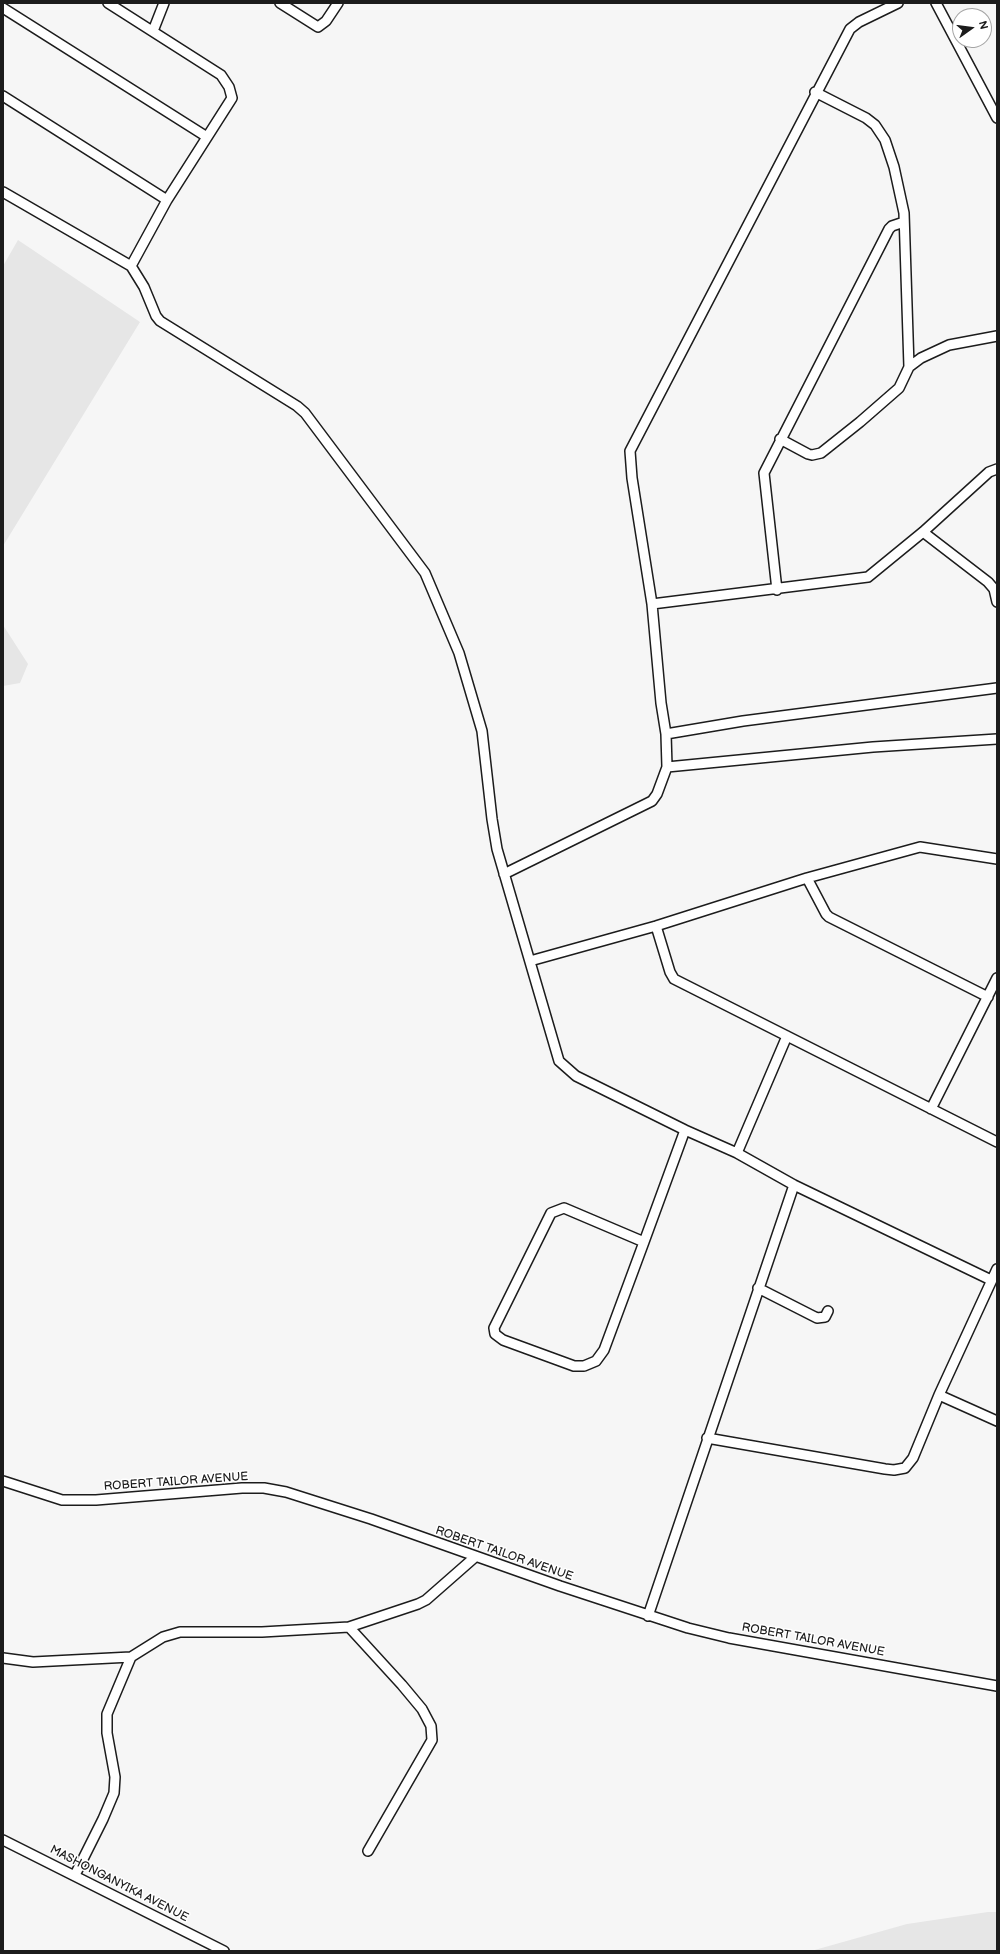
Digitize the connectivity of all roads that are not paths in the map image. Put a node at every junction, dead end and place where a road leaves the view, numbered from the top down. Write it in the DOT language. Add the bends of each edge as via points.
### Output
graph roads {
  1 [pos="108,3"];
  2 [pos="164,3"];
  3 [pos="280,3"];
  4 [pos="338,3"];
  5 [pos="898,3"];
  6 [pos="936,3"];
  7 [pos="3,8"];
  8 [pos="153,31"];
  9 [pos="816,92"];
  10 [pos="3,96"];
  11 [pos="997,118"];
  12 [pos="207,137"];
  13 [pos="3,192"];
  14 [pos="167,200"];
  15 [pos="904,222"];
  16 [pos="131,266"];
  17 [pos="997,336"];
  18 [pos="910,367"];
  19 [pos="780,439"];
  20 [pos="997,469"];
  21 [pos="923,532"];
  22 [pos="777,590"];
  23 [pos="997,602"];
  24 [pos="652,604"];
  25 [pos="997,688"];
  26 [pos="666,734"];
  27 [pos="997,739"];
  28 [pos="667,766"];
  29 [pos="997,859"];
  30 [pos="504,874"];
  31 [pos="807,878"];
  32 [pos="656,926"];
  33 [pos="530,961"];
  34 [pos="997,978"];
  35 [pos="988,997"];
  36 [pos="787,1036"];
  37 [pos="931,1109"];
  38 [pos="685,1130"];
  39 [pos="997,1142"];
  40 [pos="737,1153"];
  41 [pos="794,1185"];
  42 [pos="644,1242"];
  43 [pos="997,1269"];
  44 [pos="991,1280"];
  45 [pos="758,1288"];
  46 [pos="828,1311"];
  47 [pos="939,1395"];
  48 [pos="997,1421"];
  49 [pos="707,1438"];
  50 [pos="3,1481"];
  51 [pos="475,1557"];
  52 [pos="648,1616"];
  53 [pos="349,1627"];
  54 [pos="131,1657"];
  55 [pos="3,1658"];
  56 [pos="997,1686"];
  57 [pos="3,1840"];
  58 [pos="368,1851"];
  59 [pos="75,1874"];
  60 [pos="224,1951"];
  1 -- 8 [label="street"];
  2 -- 8 [label="street"];
  3 -- 4 [label="street" via="318,27 326,21"];
  5 -- 9 [label="street" via="850,29"];
  6 -- 11 [label="street"];
  7 -- 12 [label="street"];
  8 -- 12 [label="street" via="226,80 232,98"];
  9 -- 15 [label="street" via="866,118 881,132 894,167 903,203"];
  9 -- 24 [label="street" via="630,451"];
  10 -- 14 [label="street"];
  12 -- 14 [label="street"];
  13 -- 16 [label="street"];
  14 -- 16 [label="street"];
  15 -- 18 [label="street"];
  15 -- 19 [label="street" via="892,226 889,230"];
  16 -- 30 [label="street" via="160,321 305,413 424,573 459,653 482,731 492,819"];
  17 -- 18 [label="street" via="949,345 921,358"];
  18 -- 19 [label="street" via="899,388 821,453 808,454"];
  19 -- 22 [label="street" via="767,466 764,479"];
  20 -- 21 [label="street" via="989,472"];
  21 -- 22 [label="street" via="868,577"];
  21 -- 23 [label="street" via="988,582 994,589"];
  22 -- 24 [label="street"];
  24 -- 26 [label="street"];
  25 -- 26 [label="street" via="751,720"];
  26 -- 28 [label="street"];
  27 -- 28 [label="street" via="873,747"];
  28 -- 30 [label="street" via="652,801"];
  29 -- 31 [label="street" via="920,847"];
  30 -- 33 [label="street"];
  31 -- 32 [label="street"];
  31 -- 35 [label="street" via="829,916"];
  32 -- 33 [label="street"];
  32 -- 36 [label="street" via="674,979"];
  33 -- 38 [label="street" via="559,1061 576,1076"];
  34 -- 35 [label="street"];
  35 -- 37 [label="street"];
  36 -- 37 [label="street"];
  36 -- 40 [label="street"];
  37 -- 39 [label="street"];
  38 -- 40 [label="street"];
  38 -- 42 [label="street"];
  40 -- 41 [label="street"];
  41 -- 44 [label="street"];
  41 -- 45 [label="street"];
  42 -- 42 [label="street" via="604,1350 596,1361 584,1366 574,1366 503,1340 495,1334 494,1328 551,1213 564,1208"];
  43 -- 44 [label="street"];
  44 -- 47 [label="street"];
  45 -- 46 [label="street" via="817,1318 825,1317"];
  45 -- 49 [label="street"];
  47 -- 48 [label="street"];
  47 -- 49 [label="street" via="913,1458 905,1468 894,1470"];
  49 -- 52 [label="street"];
  50 -- 51 [label="street, ROBERT TAILOR AVENUE" via="62,1500 96,1500 264,1488 341,1509"];
  51 -- 52 [label="street, ROBERT TAILOR AVENUE"];
  51 -- 53 [label="street" via="426,1600"];
  52 -- 56 [label="street, ROBERT TAILOR AVENUE" via="729,1638"];
  53 -- 54 [label="street" via="262,1632 180,1632 163,1637"];
  53 -- 58 [label="street" via="422,1709 431,1726 432,1740"];
  54 -- 55 [label="street" via="33,1662"];
  54 -- 59 [label="street" via="107,1714 107,1733 116,1784 114,1793"];
  57 -- 59 [label="street, MASHONGANYIKA AVENUE"];
  59 -- 60 [label="street, MASHONGANYIKA AVENUE"];
}
